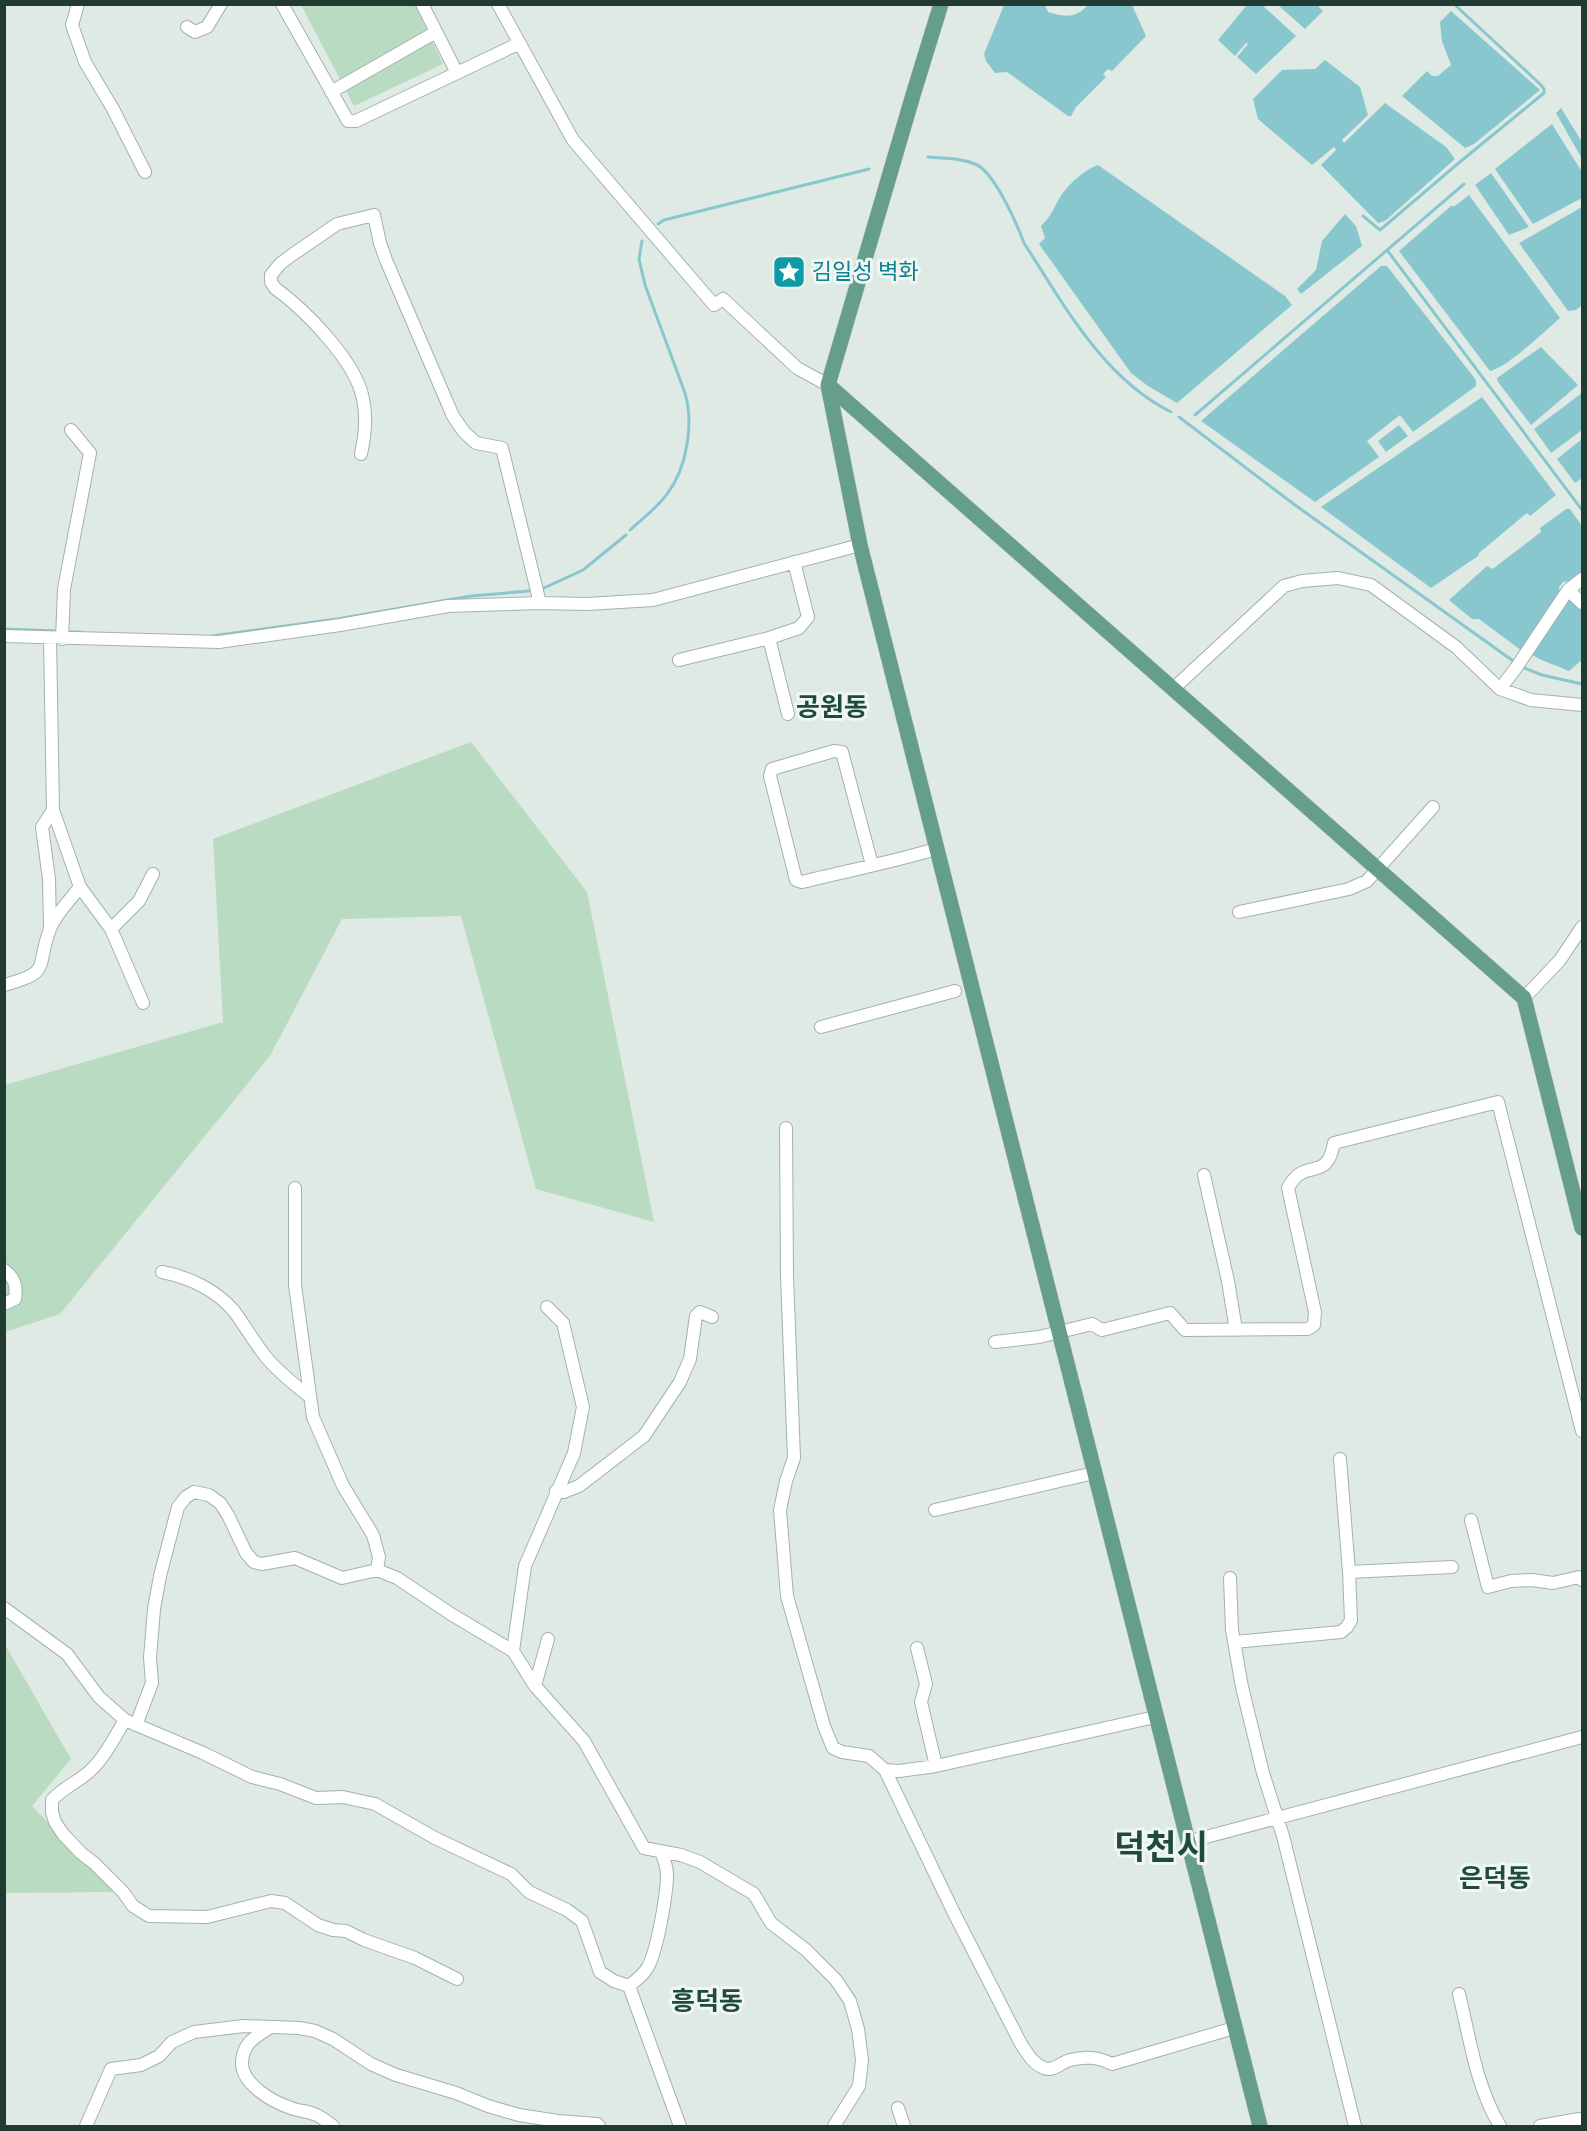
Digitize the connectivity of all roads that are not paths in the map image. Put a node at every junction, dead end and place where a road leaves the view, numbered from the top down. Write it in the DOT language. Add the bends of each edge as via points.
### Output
graph roads {
  1 [pos="78,4"];
  2 [pos="221,4"];
  3 [pos="282,4"];
  4 [pos="422,4"];
  5 [pos="498,4"];
  6 [pos="941,4"];
  7 [pos="187,27"];
  8 [pos="436,32"];
  9 [pos="520,43"];
  10 [pos="457,73"];
  11 [pos="331,92"];
  12 [pos="145,172"];
  13 [pos="828,385"];
  14 [pos="71,430"];
  15 [pos="361,454"];
  16 [pos="860,545"];
  17 [pos="794,562"];
  18 [pos="1582,579"];
  19 [pos="1568,590"];
  20 [pos="540,603"];
  21 [pos="1582,603"];
  22 [pos="4,636"];
  23 [pos="56,638"];
  24 [pos="769,638"];
  25 [pos="679,660"];
  26 [pos="1173,689"];
  27 [pos="1500,689"];
  28 [pos="1582,705"];
  29 [pos="788,714"];
  30 [pos="1433,807"];
  31 [pos="53,810"];
  32 [pos="936,849"];
  33 [pos="872,865"];
  34 [pos="1378,869"];
  35 [pos="153,874"];
  36 [pos="80,887"];
  37 [pos="1239,912"];
  38 [pos="1582,927"];
  39 [pos="50,928"];
  40 [pos="111,929"];
  41 [pos="4,985"];
  42 [pos="955,992"];
  43 [pos="1524,998"];
  44 [pos="143,1003"];
  45 [pos="820,1026"];
  46 [pos="786,1128"];
  47 [pos="1204,1175"];
  48 [pos="295,1188"];
  49 [pos="1582,1228"];
  50 [pos="4,1270"];
  51 [pos="162,1272"];
  52 [pos="4,1304"];
  53 [pos="547,1307"];
  54 [pos="712,1317"];
  55 [pos="1236,1329"];
  56 [pos="1058,1332"];
  57 [pos="995,1342"];
  58 [pos="310,1397"];
  59 [pos="1582,1431"];
  60 [pos="1340,1459"];
  61 [pos="1094,1473"];
  62 [pos="556,1491"];
  63 [pos="935,1510"];
  64 [pos="1471,1520"];
  65 [pos="1452,1567"];
  66 [pos="377,1570"];
  67 [pos="1349,1572"];
  68 [pos="1230,1578"];
  69 [pos="1582,1580"];
  70 [pos="4,1608"];
  71 [pos="548,1639"];
  72 [pos="1234,1642"];
  73 [pos="917,1648"];
  74 [pos="513,1651"];
  75 [pos="535,1686"];
  76 [pos="1155,1717"];
  77 [pos="130,1723"];
  78 [pos="1582,1737"];
  79 [pos="936,1766"];
  80 [pos="885,1770"];
  81 [pos="1277,1818"];
  82 [pos="1186,1842"];
  83 [pos="661,1852"];
  84 [pos="457,1979"];
  85 [pos="629,1986"];
  86 [pos="1459,1994"];
  87 [pos="272,2027"];
  88 [pos="1234,2028"];
  89 [pos="898,2108"];
  90 [pos="1579,2119"];
  91 [pos="87,2127"];
  92 [pos="333,2127"];
  93 [pos="599,2127"];
  94 [pos="680,2127"];
  95 [pos="834,2127"];
  96 [pos="904,2127"];
  97 [pos="1260,2127"];
  98 [pos="1355,2127"];
  99 [pos="1500,2127"];
  100 [pos="1540,2127"];
  1 -- 12 [label="street" via="72,24 85,62"];
  2 -- 7 [label="street" via="207,27 195,32"];
  3 -- 11 [label="street"];
  4 -- 8 [label="street"];
  5 -- 9 [label="street"];
  6 -- 13 [label="main road"];
  8 -- 10 [label="street"];
  8 -- 11 [label="street"];
  9 -- 10 [label="street"];
  9 -- 13 [label="street" via="573,140 714,305 723,299 797,368"];
  10 -- 11 [label="street" via="356,121 348,121"];
  13 -- 16 [label="main road"];
  13 -- 26 [label="main road"];
  14 -- 23 [label="street" via="90,453"];
  15 -- 20 [label="street" via="365,412 354,377 308,316 271,282 280,264 337,224 374,215 386,261 453,416 476,443 502,448"];
  16 -- 17 [label="street"];
  16 -- 32 [label="main road"];
  17 -- 20 [label="street" via="653,600"];
  17 -- 24 [label="street" via="808,617 799,628"];
  18 -- 19 [label="street"];
  19 -- 21 [label="street"];
  19 -- 27 [label="street"];
  20 -- 23 [label="street" via="448,606 219,642"];
  22 -- 23 [label="street"];
  23 -- 31 [label="street"];
  24 -- 25 [label="street"];
  24 -- 29 [label="street"];
  26 -- 27 [label="street" via="1284,586 1338,579 1371,585 1456,647"];
  26 -- 34 [label="main road"];
  27 -- 28 [label="street" via="1531,699"];
  30 -- 34 [label="street"];
  31 -- 36 [label="street"];
  31 -- 39 [label="street" via="42,827"];
  32 -- 33 [label="street"];
  32 -- 56 [label="main road"];
  33 -- 33 [label="street" via="802,882 796,880 770,776 772,769 842,752"];
  34 -- 37 [label="street" via="1349,889"];
  34 -- 43 [label="main road"];
  35 -- 40 [label="street" via="140,902"];
  36 -- 39 [label="street"];
  36 -- 40 [label="street"];
  38 -- 43 [label="street" via="1560,960"];
  39 -- 41 [label="street" via="34,976"];
  40 -- 44 [label="street"];
  42 -- 45 [label="street"];
  43 -- 49 [label="main road"];
  46 -- 80 [label="street" via="794,1458 780,1510 787,1596 833,1748 868,1756"];
  47 -- 55 [label="street"];
  48 -- 58 [label="street" via="295,1285"];
  50 -- 52 [label="street" via="13,1277 17,1288 15,1299"];
  51 -- 58 [label="street" via="192,1279 219,1298 285,1378"];
  53 -- 62 [label="street" via="563,1323 583,1407 574,1453"];
  54 -- 62 [label="street" via="700,1312 696,1316 690,1359 680,1382 644,1436 579,1486"];
  55 -- 56 [label="street" via="1185,1330 1170,1313 1102,1330 1092,1324"];
  55 -- 59 [label="street" via="1308,1329 1314,1325 1315,1312 1288,1188 1300,1171 1324,1166 1334,1143 1498,1102"];
  56 -- 57 [label="street"];
  56 -- 61 [label="main road"];
  58 -- 66 [label="street" via="313,1417 343,1486 374,1535 379,1557"];
  60 -- 67 [label="street"];
  61 -- 63 [label="street"];
  61 -- 76 [label="main road"];
  62 -- 74 [label="street" via="525,1566"];
  64 -- 69 [label="street" via="1488,1587 1511,1581 1553,1583 1579,1577"];
  65 -- 67 [label="street"];
  66 -- 74 [label="street" via="397,1578"];
  66 -- 77 [label="street" via="342,1578 295,1558 254,1562 220,1503 209,1495 194,1492 178,1507 154,1609 152,1683"];
  67 -- 72 [label="street" via="1351,1620 1341,1632"];
  68 -- 72 [label="street"];
  70 -- 77 [label="street" via="67,1654 99,1698"];
  71 -- 75 [label="street"];
  72 -- 81 [label="street"];
  73 -- 79 [label="street" via="926,1684 921,1702"];
  74 -- 75 [label="street"];
  75 -- 83 [label="street" via="584,1741 644,1848"];
  76 -- 79 [label="street"];
  76 -- 82 [label="main road"];
  77 -- 84 [label="street" via="92,1769 59,1791 52,1800 52,1812 63,1834 133,1906 149,1916 207,1917 271,1901 285,1904 318,1925 346,1931"];
  77 -- 85 [label="street" via="252,1777 316,1798 343,1797 375,1804 511,1874 529,1892 582,1921 600,1972"];
  78 -- 81 [label="street"];
  79 -- 80 [label="street"];
  80 -- 88 [label="street" via="1021,2044 1043,2068 1097,2057 1112,2064"];
  81 -- 82 [label="street"];
  81 -- 98 [label="street"];
  82 -- 88 [label="main road"];
  83 -- 85 [label="street" via="668,1875 655,1944 647,1970"];
  83 -- 95 [label="street" via="700,1862 754,1894 771,1923 806,1950 836,1980 850,2001 862,2060 860,2077"];
  85 -- 94 [label="street"];
  86 -- 99 [label="street" via="1480,2084"];
  87 -- 91 [label="street" via="194,2032 172,2042 159,2056 141,2065 111,2069"];
  87 -- 92 [label="street" via="246,2044 242,2070 252,2085 271,2098 291,2109 314,2114"];
  87 -- 93 [label="street" via="315,2031 396,2075 456,2092 488,2106 519,2115"];
  88 -- 97 [label="main road"];
  89 -- 96 [label="street"];
  90 -- 100 [label="street"];
}
